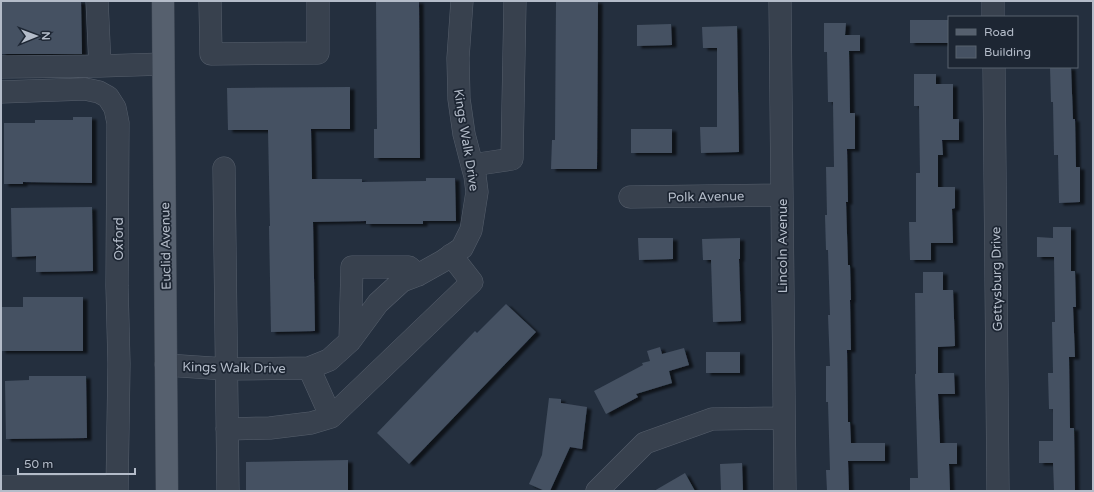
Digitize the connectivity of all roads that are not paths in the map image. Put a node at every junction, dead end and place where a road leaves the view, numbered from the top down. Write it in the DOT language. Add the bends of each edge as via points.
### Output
graph roads {
  1 [pos="97,1"];
  2 [pos="162,1"];
  3 [pos="210,1"];
  4 [pos="318,1"];
  5 [pos="462,1"];
  6 [pos="515,1"];
  7 [pos="780,1"];
  8 [pos="993,1"];
  9 [pos="993,16"];
  10 [pos="163,64"];
  11 [pos="100,66"];
  12 [pos="1,67"];
  13 [pos="994,68"];
  14 [pos="1,92"];
  15 [pos="472,165"];
  16 [pos="224,168"];
  17 [pos="782,195"];
  18 [pos="630,197"];
  19 [pos="451,255"];
  20 [pos="418,275"];
  21 [pos="350,341"];
  22 [pos="166,365"];
  23 [pos="309,368"];
  24 [pos="226,369"];
  25 [pos="331,417"];
  26 [pos="784,418"];
  27 [pos="227,429"];
  28 [pos="1,487"];
  29 [pos="117,488"];
  30 [pos="167,491"];
  31 [pos="228,491"];
  32 [pos="597,491"];
  33 [pos="784,491"];
  34 [pos="998,491"];
  1 -- 11 [label="street"];
  2 -- 10 [label="main road, Euclid Avenue"];
  3 -- 4 [label="street" via="211,54 318,53"];
  5 -- 15 [label="street, Kings Walk Drive" via="458,58 459,99"];
  6 -- 15 [label="street" via="512,159"];
  7 -- 17 [label="street, Lincoln Avenue"];
  8 -- 9 [label="street"];
  10 -- 11 [label="street"];
  10 -- 22 [label="main road, Euclid Avenue"];
  11 -- 12 [label="street"];
  13 -- 34 [label="street, Gettysburg Drive"];
  14 -- 29 [label="street, Oxford" via="85,89 99,92 108,98 115,108 118,123"];
  15 -- 19 [label="street, Kings Walk Drive" via="477,192 471,230 462,248"];
  16 -- 24 [label="street"];
  17 -- 18 [label="street, Polk Avenue"];
  17 -- 26 [label="street, Lincoln Avenue"];
  19 -- 20 [label="street, Kings Walk Drive"];
  19 -- 25 [label="street" via="472,282"];
  20 -- 21 [label="street, Kings Walk Drive" via="402,281 378,303"];
  20 -- 21 [label="street" via="408,267 352,267"];
  21 -- 23 [label="street, Kings Walk Drive" via="329,360"];
  22 -- 24 [label="street, Kings Walk Drive"];
  22 -- 30 [label="main road, Euclid Avenue"];
  23 -- 24 [label="street, Kings Walk Drive"];
  23 -- 25 [label="street"];
  24 -- 27 [label="street"];
  25 -- 27 [label="street" via="311,423 270,428"];
  26 -- 32 [label="street" via="712,419 645,443"];
  26 -- 33 [label="street, Lincoln Avenue"];
  27 -- 31 [label="street"];
  28 -- 29 [label="street"];
}
